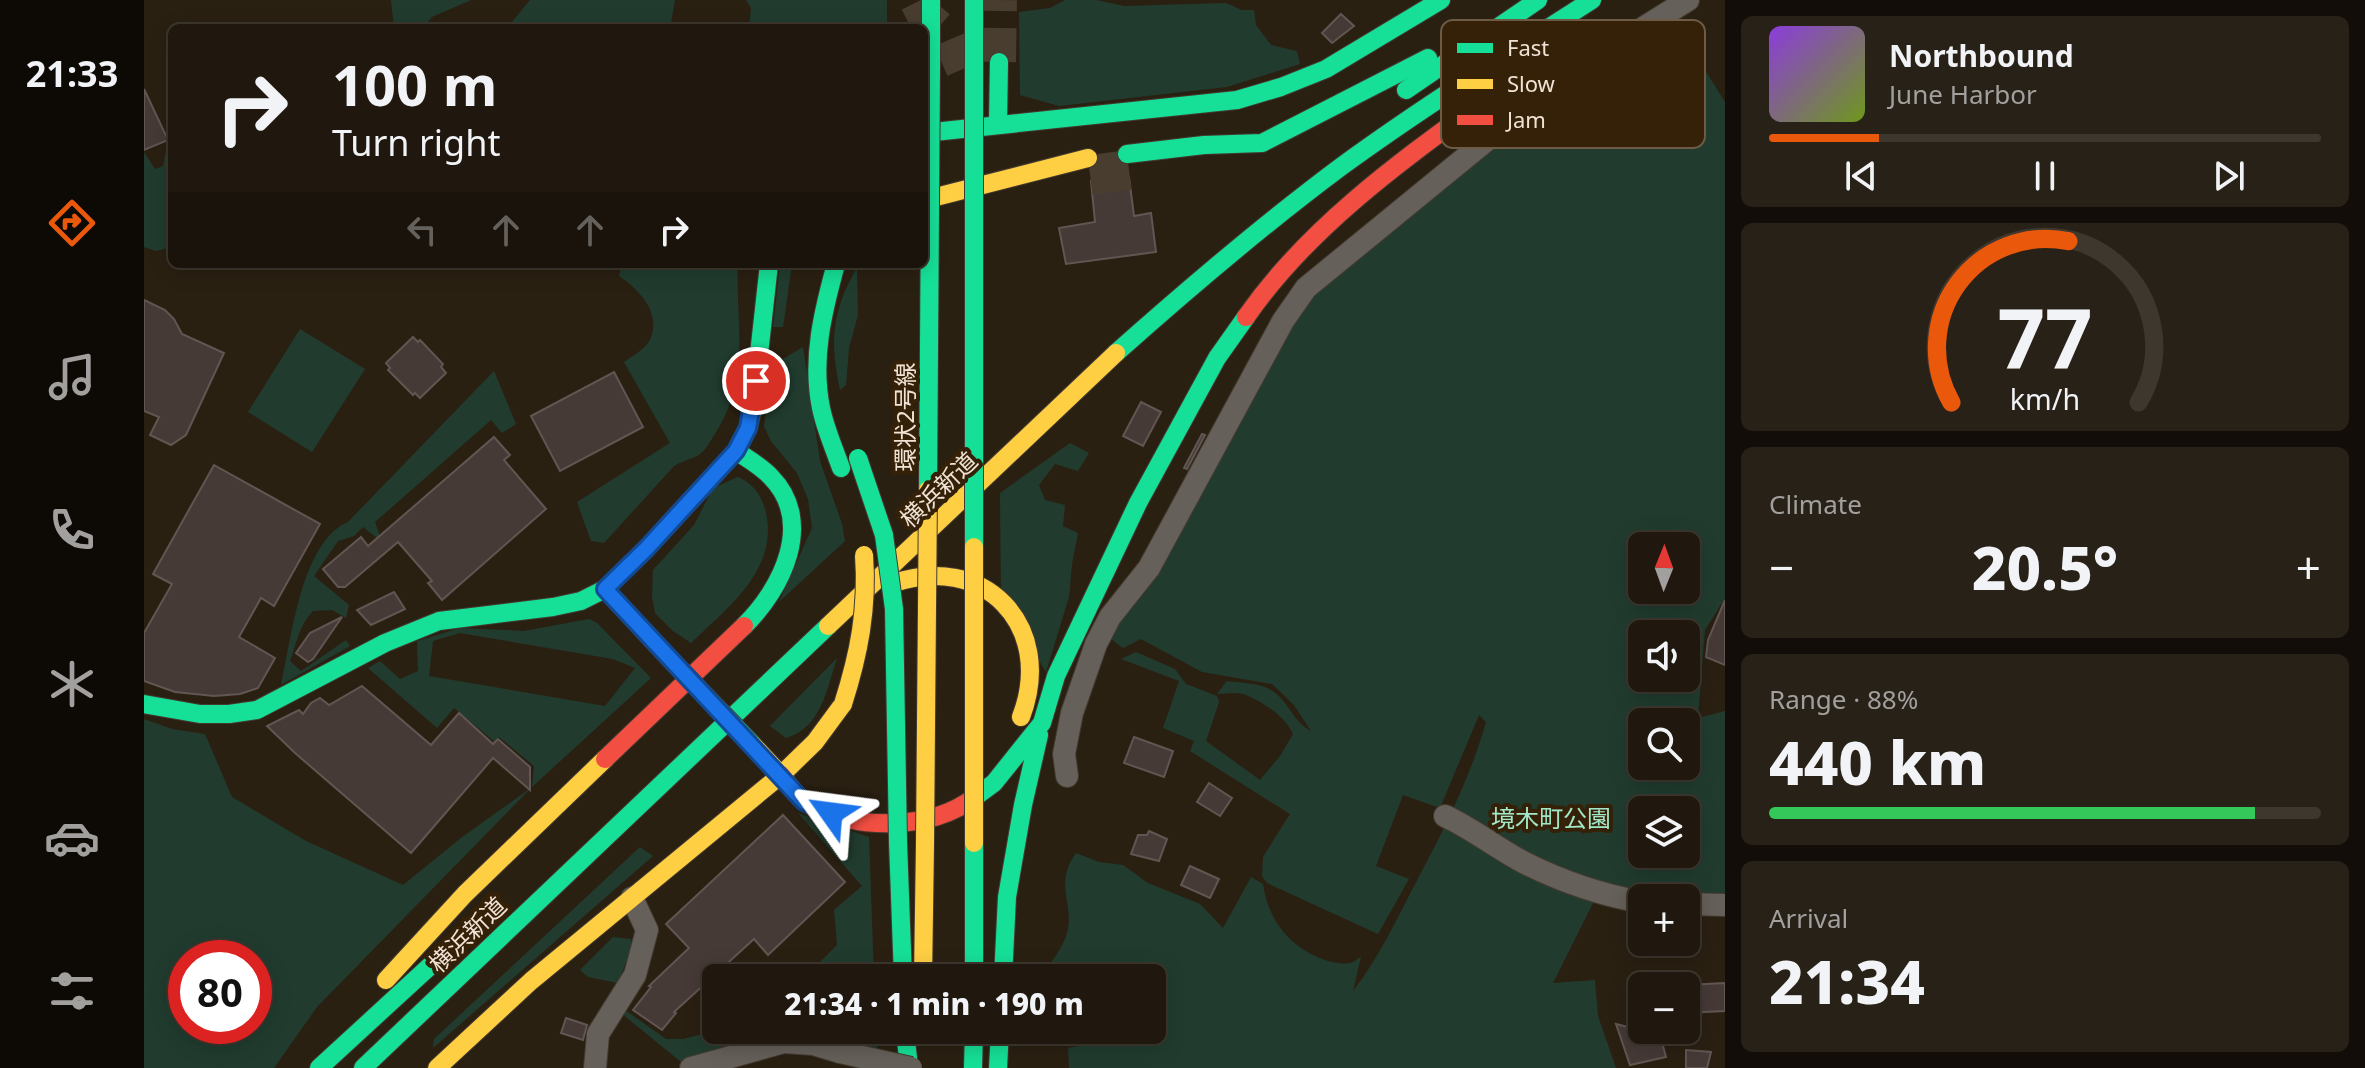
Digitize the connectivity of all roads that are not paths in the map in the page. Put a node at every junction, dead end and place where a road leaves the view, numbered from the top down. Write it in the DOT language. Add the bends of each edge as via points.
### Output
graph roads {
  1 [pos="931,0"];
  2 [pos="974,0"];
  3 [pos="1441,0"];
  4 [pos="1538,0"];
  5 [pos="1592,0"];
  6 [pos="1688,0"];
  7 [pos="1610,9"];
  8 [pos="1520,10"];
  9 [pos="1501,20"];
  10 [pos="1506,20"];
  11 [pos="1561,20"];
  12 [pos="1594,20"];
  13 [pos="1656,20"];
  14 [pos="1441,51"];
  15 [pos="999,62"];
  16 [pos="968,64"];
  17 [pos="1441,65"];
  18 [pos="1441,98"];
  19 [pos="1390,101"];
  20 [pos="998,124"];
  21 [pos="961,128"];
  22 [pos="928,132"];
  23 [pos="1441,132"];
  24 [pos="1477,148"];
  25 [pos="1128,162"];
  26 [pos="1089,167"];
  27 [pos="928,199"];
  28 [pos="769,268"];
  29 [pos="835,268"];
  30 [pos="835,268"];
  31 [pos="1245,317"];
  32 [pos="841,414"];
  33 [pos="987,439"];
  34 [pos="855,450"];
  35 [pos="736,451"];
  36 [pos="842,474"];
  37 [pos="860,539"];
  38 [pos="844,577"];
  39 [pos="1100,582"];
  40 [pos="605,589"];
  41 [pos="841,614"];
  42 [pos="728,685"];
  43 [pos="144,704"];
  44 [pos="695,716"];
  45 [pos="1042,723"];
  46 [pos="781,775"];
  47 [pos="1067,776"];
  48 [pos="1445,816"];
  49 [pos="632,898"];
  50 [pos="1628,899"];
  51 [pos="1700,904"];
  52 [pos="1725,905"];
  53 [pos="448,949"];
  54 [pos="902,964"];
  55 [pos="923,964"];
  56 [pos="974,964"];
  57 [pos="1004,964"];
  58 [pos="907,1044"];
  59 [pos="922,1044"];
  60 [pos="974,1044"];
  61 [pos="999,1044"];
  62 [pos="305,1068"];
  63 [pos="319,1068"];
  64 [pos="363,1068"];
  65 [pos="437,1068"];
  66 [pos="595,1068"];
  67 [pos="691,1068"];
  68 [pos="910,1068"];
  69 [pos="921,1068"];
  70 [pos="973,1068"];
  71 [pos="998,1068"];
  1 -- 55 [label="main road, 環状2号線, bridge"];
  2 -- 16 [label="main road"];
  3 -- 20 [label="main road" via="1326,69 1237,100"];
  4 -- 8 [label="main road"];
  5 -- 11 [label="main road, 横浜新道"];
  6 -- 13 [label="street"];
  7 -- 12 [label="main road"];
  8 -- 9 [label="main road"];
  8 -- 10 [label="main road"];
  14 -- 25 [label="main road" via="1262,143 1173,165"];
  15 -- 20 [label="main road"];
  16 -- 21 [label="main road"];
  16 -- 56 [label="main road, bridge"];
  17 -- 19 [label="main road"];
  18 -- 41 [label="main road, 横浜新道" via="1341,167 1227,257 1063,401"];
  20 -- 21 [label="main road"];
  21 -- 22 [label="main road"];
  23 -- 31 [label="main road" via="1323,228"];
  24 -- 47 [label="street" via="1306,288 1283,321 1149,568 1096,644 1072,713 1064,754"];
  26 -- 27 [label="main road"];
  28 -- 35 [label="main road" via="753,408"];
  29 -- 32 [label="main road" via="830,360"];
  30 -- 36 [label="main road" via="816,351 821,409"];
  31 -- 39 [label="main road" via="1210,370"];
  31 -- 39 [label="main road" via="1206,348 1163,419 1109,523"];
  33 -- 38 [label="main road, 横浜新道"];
  34 -- 54 [label="main road, bridge" via="884,535 894,609"];
  35 -- 40 [label="main road"];
  35 -- 62 [label="main road" via="775,480 791,513 793,541 783,573 760,610 465,894"];
  37 -- 46 [label="main road, bridge" via="868,597 861,652 828,729"];
  39 -- 45 [label="main road" via="1056,676"];
  40 -- 43 [label="main road" via="553,607 439,621 257,710 189,714"];
  40 -- 46 [label="main road, bridge"];
  41 -- 46 [label="main road" via="907,576 944,574 991,593 1021,626 1029,647 1032,676 1024,710 1010,743 993,765 944,802 905,811 865,807"];
  41 -- 64 [label="main road, 横浜新道"];
  42 -- 44 [label="main road"];
  45 -- 46 [label="main road" via="994,783 945,814 898,823 858,821 804,802"];
  45 -- 57 [label="main road" via="1007,897"];
  46 -- 49 [label="main road"];
  48 -- 50 [label="street" via="1522,862 1603,895"];
  49 -- 65 [label="main road"];
  49 -- 66 [label="street" via="647,930 635,975 598,1034"];
  51 -- 52 [label="street"];
  53 -- 63 [label="main road, 横浜新道"];
  58 -- 68 [label="main road"];
  59 -- 69 [label="main road"];
  60 -- 70 [label="main road"];
  61 -- 71 [label="main road"];
  67 -- 68 [label="street, bridge" via="784,1042"];
}
